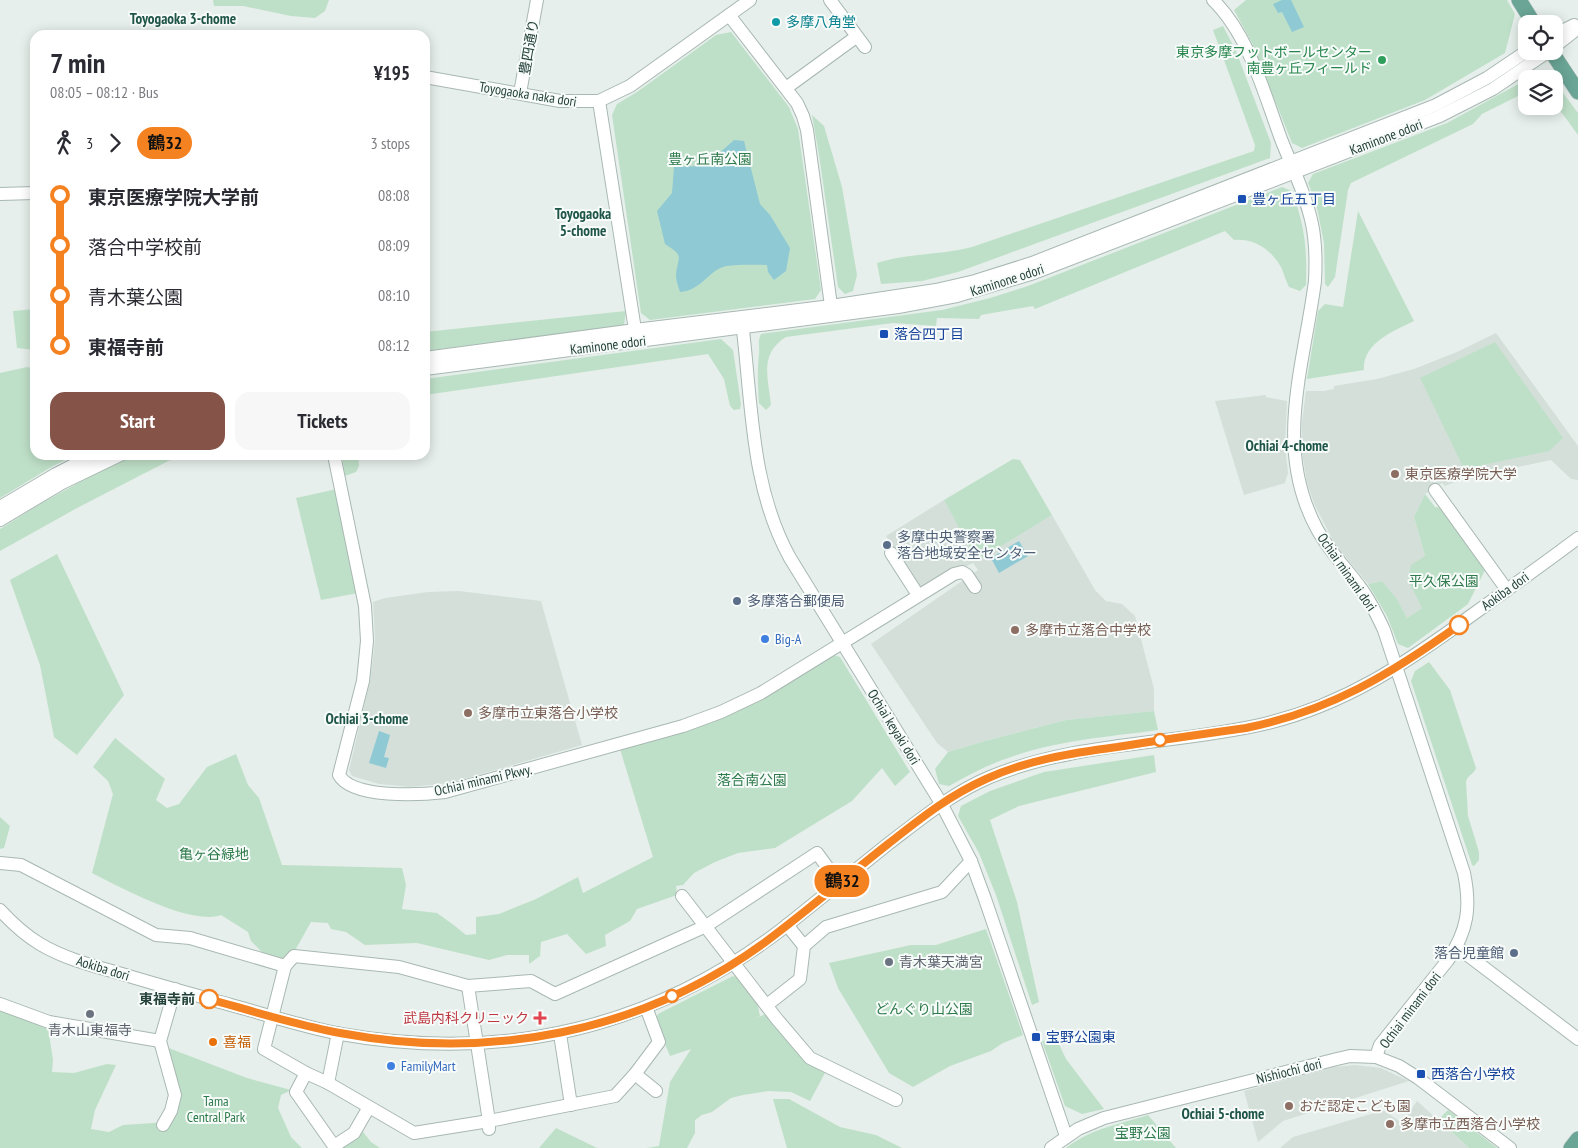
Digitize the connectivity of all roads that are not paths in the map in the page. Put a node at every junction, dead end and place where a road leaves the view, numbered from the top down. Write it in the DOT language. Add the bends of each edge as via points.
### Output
graph roads {
  1 [pos="537,0"];
  2 [pos="750,0"];
  3 [pos="830,0"];
  4 [pos="1213,0"];
  5 [pos="1519,0"];
  6 [pos="729,15"];
  7 [pos="1528,15"];
  8 [pos="1578,23"];
  9 [pos="1578,28"];
  10 [pos="1563,30"];
  11 [pos="856,37"];
  12 [pos="1563,40"];
  13 [pos="865,47"];
  14 [pos="1518,57"];
  15 [pos="1537,60"];
  16 [pos="1556,60"];
  17 [pos="430,78"];
  18 [pos="786,88"];
  19 [pos="1578,92"];
  20 [pos="520,93"];
  21 [pos="600,101"];
  22 [pos="1293,167"];
  23 [pos="30,193"];
  24 [pos="0,194"];
  25 [pos="831,311"];
  26 [pos="742,323"];
  27 [pos="636,336"];
  28 [pos="430,357"];
  29 [pos="430,368"];
  30 [pos="83,460"];
  31 [pos="110,460"];
  32 [pos="335,460"];
  33 [pos="1435,490"];
  34 [pos="0,507"];
  35 [pos="0,520"];
  36 [pos="1578,538"];
  37 [pos="891,553"];
  38 [pos="975,587"];
  39 [pos="1507,590"];
  40 [pos="918,595"];
  41 [pos="842,643"];
  42 [pos="1397,668"];
  43 [pos="941,803"];
  44 [pos="971,862"];
  45 [pos="0,863"];
  46 [pos="839,882"];
  47 [pos="682,896"];
  48 [pos="0,910"];
  49 [pos="788,925"];
  50 [pos="706,926"];
  51 [pos="804,946"];
  52 [pos="1456,947"];
  53 [pos="733,963"];
  54 [pos="285,966"];
  55 [pos="468,986"];
  56 [pos="174,989"];
  57 [pos="0,1004"];
  58 [pos="767,1005"];
  59 [pos="646,1007"];
  60 [pos="272,1016"];
  61 [pos="338,1033"];
  62 [pos="560,1034"];
  63 [pos="1578,1039"];
  64 [pos="160,1041"];
  65 [pos="477,1044"];
  66 [pos="1376,1057"];
  67 [pos="306,1072"];
  68 [pos="635,1074"];
  69 [pos="328,1083"];
  70 [pos="656,1091"];
  71 [pos="896,1100"];
  72 [pos="571,1104"];
  73 [pos="369,1107"];
  74 [pos="489,1125"];
  75 [pos="163,1126"];
  76 [pos="1066,1136"];
  77 [pos="1578,1139"];
  78 [pos="1051,1148"];
  79 [pos="1510,1148"];
  80 [pos="1571,1148"];
  1 -- 20 [label="street, 豊四通り"];
  2 -- 6 [label="street, Toyogaoka naka dori"];
  3 -- 11 [label="street"];
  4 -- 22 [label="street" via="1231,19 1245,44"];
  5 -- 7 [label="main road"];
  6 -- 18 [label="street"];
  6 -- 21 [label="street, Toyogaoka naka dori" via="630,86"];
  8 -- 10 [label="street"];
  9 -- 12 [label="street"];
  11 -- 13 [label="street"];
  11 -- 18 [label="street"];
  14 -- 22 [label="street, Kaminone odori" via="1436,105"];
  15 -- 22 [label="street, Kaminone odori" via="1458,107"];
  16 -- 19 [label="main road"];
  17 -- 20 [label="street, Toyogaoka naka dori"];
  18 -- 25 [label="street" via="797,103 807,130"];
  20 -- 21 [label="street, Toyogaoka naka dori" via="566,102"];
  21 -- 27 [label="street"];
  22 -- 25 [label="street, Kaminone odori" via="1099,248 996,285 918,304"];
  22 -- 42 [label="street, Ochiai minami dori" via="1308,208 1316,262 1294,420 1297,472 1317,529 1372,604"];
  23 -- 24 [label="street"];
  25 -- 26 [label="street, Kaminone odori"];
  26 -- 27 [label="street, Kaminone odori"];
  26 -- 41 [label="street, Ochiai keyaki dori" via="765,499 782,545"];
  27 -- 28 [label="street, Kaminone odori"];
  27 -- 29 [label="street, Kaminone odori"];
  30 -- 34 [label="street"];
  31 -- 35 [label="street" via="62,483"];
  32 -- 41 [label="street, Ochiai minami Pkwy." via="365,606 367,641 363,681 339,775 346,784 387,794 445,792 593,752 721,712 761,693"];
  33 -- 39 [label="street"];
  36 -- 39 [label="street, Aokiba dori"];
  37 -- 40 [label="street"];
  38 -- 40 [label="street" via="962,572"];
  39 -- 42 [label="street, Aokiba dori"];
  40 -- 41 [label="street"];
  41 -- 43 [label="street, Ochiai keyaki dori"];
  42 -- 43 [label="street, Aokiba dori" via="1331,702 1284,718 1246,728 1065,754 986,779"];
  42 -- 52 [label="street, Ochiai minami dori" via="1464,873 1469,910"];
  43 -- 44 [label="street, Ochiai keyaki dori"];
  43 -- 46 [label="street, Aokiba dori"];
  44 -- 51 [label="street" via="942,892 826,928"];
  44 -- 76 [label="street, Ochiai keyaki dori"];
  45 -- 54 [label="street" via="21,865 156,935 190,938"];
  46 -- 49 [label="street, Aokiba dori"];
  46 -- 50 [label="street" via="817,853"];
  47 -- 50 [label="street"];
  48 -- 56 [label="street, Aokiba dori" via="27,935 57,953"];
  49 -- 51 [label="street"];
  49 -- 53 [label="street, Aokiba dori"];
  50 -- 53 [label="street"];
  50 -- 55 [label="street" via="556,994 531,981"];
  51 -- 58 [label="street" via="800,979"];
  52 -- 63 [label="street"];
  52 -- 66 [label="street, Ochiai minami dori" via="1380,1045"];
  53 -- 58 [label="street"];
  53 -- 59 [label="street, Aokiba dori" via="703,981"];
  54 -- 55 [label="street" via="294,956 399,967"];
  54 -- 60 [label="street"];
  55 -- 65 [label="street"];
  56 -- 60 [label="street, Aokiba dori"];
  56 -- 64 [label="street"];
  57 -- 64 [label="street" via="49,1022"];
  58 -- 71 [label="street" via="810,1058"];
  59 -- 62 [label="street, Aokiba dori" via="601,1024"];
  59 -- 68 [label="street" via="659,1042"];
  60 -- 61 [label="street, Aokiba dori"];
  60 -- 67 [label="street" via="264,1049"];
  61 -- 65 [label="street, Aokiba dori" via="421,1043"];
  61 -- 69 [label="street"];
  62 -- 65 [label="street, Aokiba dori"];
  62 -- 72 [label="street"];
  64 -- 75 [label="street" via="175,1094"];
  65 -- 74 [label="street"];
  66 -- 76 [label="street, Nishiochi dori" via="1337,1058 1104,1118"];
  66 -- 79 [label="street, Nishiochi dori" via="1414,1075"];
  67 -- 69 [label="street"];
  67 -- 73 [label="street" via="296,1092 334,1146 354,1133"];
  68 -- 70 [label="street"];
  68 -- 72 [label="street" via="615,1096"];
  69 -- 73 [label="street"];
  72 -- 74 [label="street"];
  73 -- 74 [label="street" via="414,1133"];
  76 -- 78 [label="street, Nishiochi dori"];
  77 -- 80 [label="main road"];
}
